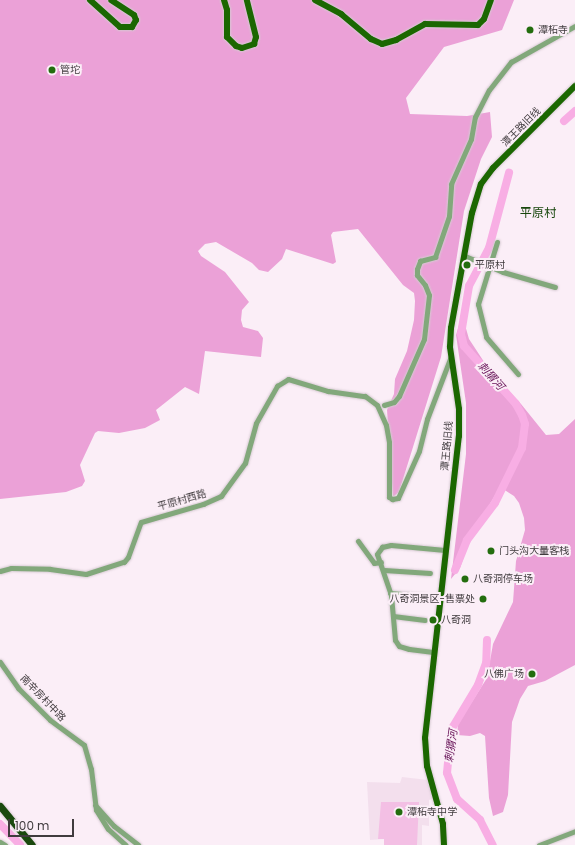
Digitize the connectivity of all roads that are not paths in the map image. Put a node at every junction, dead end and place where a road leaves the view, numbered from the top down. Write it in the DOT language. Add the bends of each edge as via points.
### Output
graph roads {
  1 [pos="90,0"];
  2 [pos="111,0"];
  3 [pos="224,0"];
  4 [pos="247,0"];
  5 [pos="315,0"];
  6 [pos="491,0"];
  7 [pos="575,26"];
  8 [pos="575,86"];
  9 [pos="497,242"];
  10 [pos="466,256"];
  11 [pos="488,264"];
  12 [pos="555,287"];
  13 [pos="451,356"];
  14 [pos="518,374"];
  15 [pos="384,405"];
  16 [pos="358,541"];
  17 [pos="445,550"];
  18 [pos="381,562"];
  19 [pos="384,570"];
  20 [pos="0,571"];
  21 [pos="430,573"];
  22 [pos="390,593"];
  23 [pos="428,596"];
  24 [pos="393,616"];
  25 [pos="425,620"];
  26 [pos="433,652"];
  27 [pos="0,662"];
  28 [pos="95,805"];
  29 [pos="0,806"];
  30 [pos="575,831"];
  31 [pos="0,842"];
  32 [pos="5,845"];
  33 [pos="32,845"];
  34 [pos="126,845"];
  35 [pos="138,845"];
  36 [pos="444,845"];
  37 [pos="539,845"];
  1 -- 2 [label="main road" via="120,27 132,27 136,20 134,15"];
  3 -- 4 [label="main road" via="227,10 227,37 236,46 246,48 254,44 256,37"];
  5 -- 6 [label="main road" via="341,14 370,39 382,44 396,40 425,24 478,25 484,19"];
  7 -- 15 [label="street" via="511,62 489,90 474,116 471,139 451,184 450,216 435,256 420,261 417,269 417,275 429,295 424,340 399,396 394,402"];
  8 -- 10 [label="main road, 潭王路旧线" via="486,177 475,201"];
  9 -- 11 [label="street"];
  10 -- 11 [label="street"];
  10 -- 13 [label="main road, 潭王路旧线" via="451,328"];
  11 -- 12 [label="street" via="504,272"];
  11 -- 14 [label="street" via="478,304 486,337"];
  13 -- 17 [label="main road, 潭王路旧线" via="460,424"];
  13 -- 20 [label="street, 平原村西路" via="427,419 419,451 398,498 389,497 389,442 386,425 377,404 365,396 328,391 288,378 277,386 256,423 245,463 221,496 203,504 141,522 124,562 86,574 50,569 11,568"];
  16 -- 18 [label="street" via="374,563"];
  17 -- 18 [label="street" via="386,546 378,550"];
  17 -- 26 [label="main road, 潭王路旧线"];
  18 -- 19 [label="street"];
  19 -- 21 [label="street"];
  19 -- 22 [label="street"];
  22 -- 23 [label="street"];
  22 -- 24 [label="street"];
  24 -- 25 [label="street"];
  24 -- 26 [label="street" via="394,640 399,646"];
  26 -- 36 [label="main road, 潭王路旧线" via="425,748 429,774 442,818"];
  27 -- 28 [label="street, 南辛房村中路" via="18,688 50,720 84,745"];
  28 -- 34 [label="street, 南辛房村中路" via="100,818"];
  28 -- 35 [label="street" via="114,826"];
  29 -- 33 [label="highway"];
  30 -- 37 [label="street"];
  31 -- 32 [label="street"];
}
